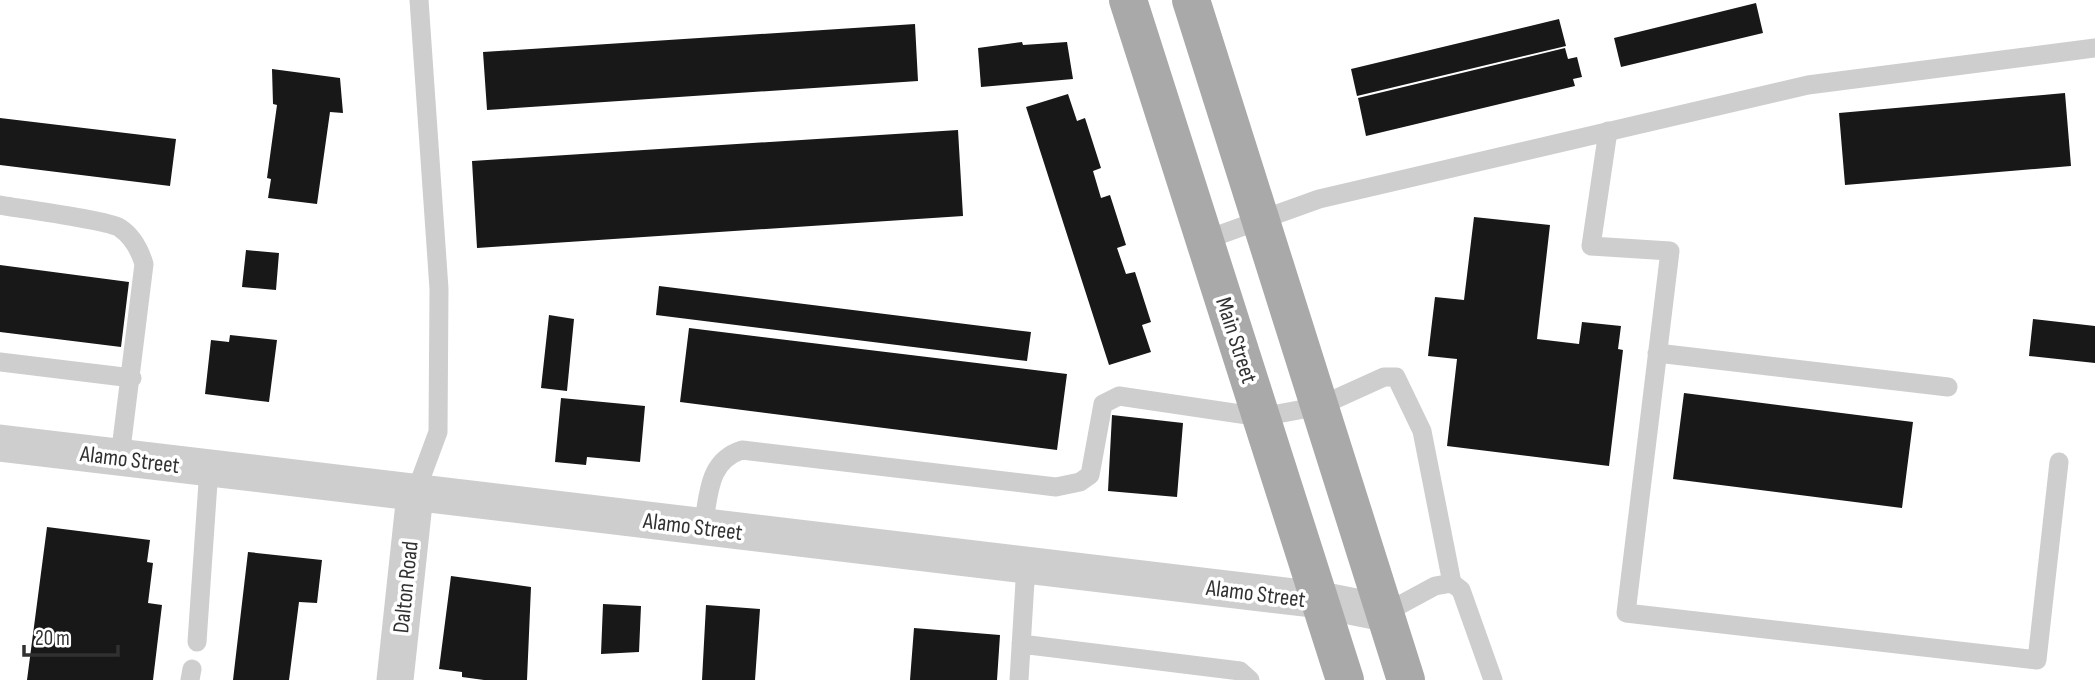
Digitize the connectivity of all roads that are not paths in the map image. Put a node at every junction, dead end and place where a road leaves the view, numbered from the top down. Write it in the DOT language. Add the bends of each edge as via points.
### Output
graph roads {
  1 [pos="419,0"];
  2 [pos="1128,0"];
  3 [pos="1191,0"];
  4 [pos="2095,48"];
  5 [pos="1608,131"];
  6 [pos="0,205"];
  7 [pos="1262,220"];
  8 [pos="1205,240"];
  9 [pos="1657,353"];
  10 [pos="0,362"];
  11 [pos="132,378"];
  12 [pos="1948,387"];
  13 [pos="1320,406"];
  14 [pos="1261,417"];
  15 [pos="0,443"];
  16 [pos="120,457"];
  17 [pos="2059,461"];
  18 [pos="209,468"];
  19 [pos="415,494"];
  20 [pos="703,527"];
  21 [pos="1026,565"];
  22 [pos="1452,583"];
  23 [pos="1320,600"];
  24 [pos="1385,613"];
  25 [pos="197,642"];
  26 [pos="1021,644"];
  27 [pos="395,680"];
  28 [pos="1019,680"];
  29 [pos="1250,680"];
  30 [pos="1345,680"];
  31 [pos="1406,680"];
  32 [pos="1493,680"];
  1 -- 19 [label="lane" via="439,289 438,432"];
  2 -- 8 [label="main road, Main Street"];
  3 -- 7 [label="main road"];
  4 -- 5 [label="lane" via="1808,85"];
  5 -- 7 [label="lane" via="1319,199"];
  5 -- 9 [label="lane" via="1591,246 1670,251"];
  6 -- 11 [label="lane" via="119,227 134,242 144,264"];
  7 -- 8 [label="lane"];
  7 -- 13 [label="main road"];
  8 -- 14 [label="main road, Main Street"];
  9 -- 12 [label="lane"];
  9 -- 17 [label="lane" via="1626,613 2037,660"];
  10 -- 11 [label="lane"];
  11 -- 16 [label="lane"];
  13 -- 14 [label="lane"];
  13 -- 22 [label="lane" via="1384,377 1396,377 1422,431"];
  13 -- 24 [label="main road"];
  14 -- 20 [label="lane" via="1112,398 1103,404 1090,475 1056,487 742,450 715,469"];
  14 -- 23 [label="main road, Main Street"];
  15 -- 16 [label="street, Alamo Street"];
  16 -- 18 [label="street, Alamo Street"];
  18 -- 19 [label="street, Alamo Street"];
  18 -- 25 [label="lane"];
  19 -- 20 [label="street, Alamo Street"];
  19 -- 27 [label="street, Dalton Road"];
  20 -- 21 [label="street, Alamo Street"];
  21 -- 23 [label="street, Alamo Street"];
  21 -- 26 [label="lane"];
  22 -- 24 [label="lane" via="1435,586"];
  22 -- 32 [label="lane" via="1461,590"];
  23 -- 24 [label="street, Alamo Street"];
  23 -- 30 [label="main road, Main Street"];
  24 -- 31 [label="main road"];
  26 -- 28 [label="lane"];
  26 -- 29 [label="lane" via="1240,671"];
}
